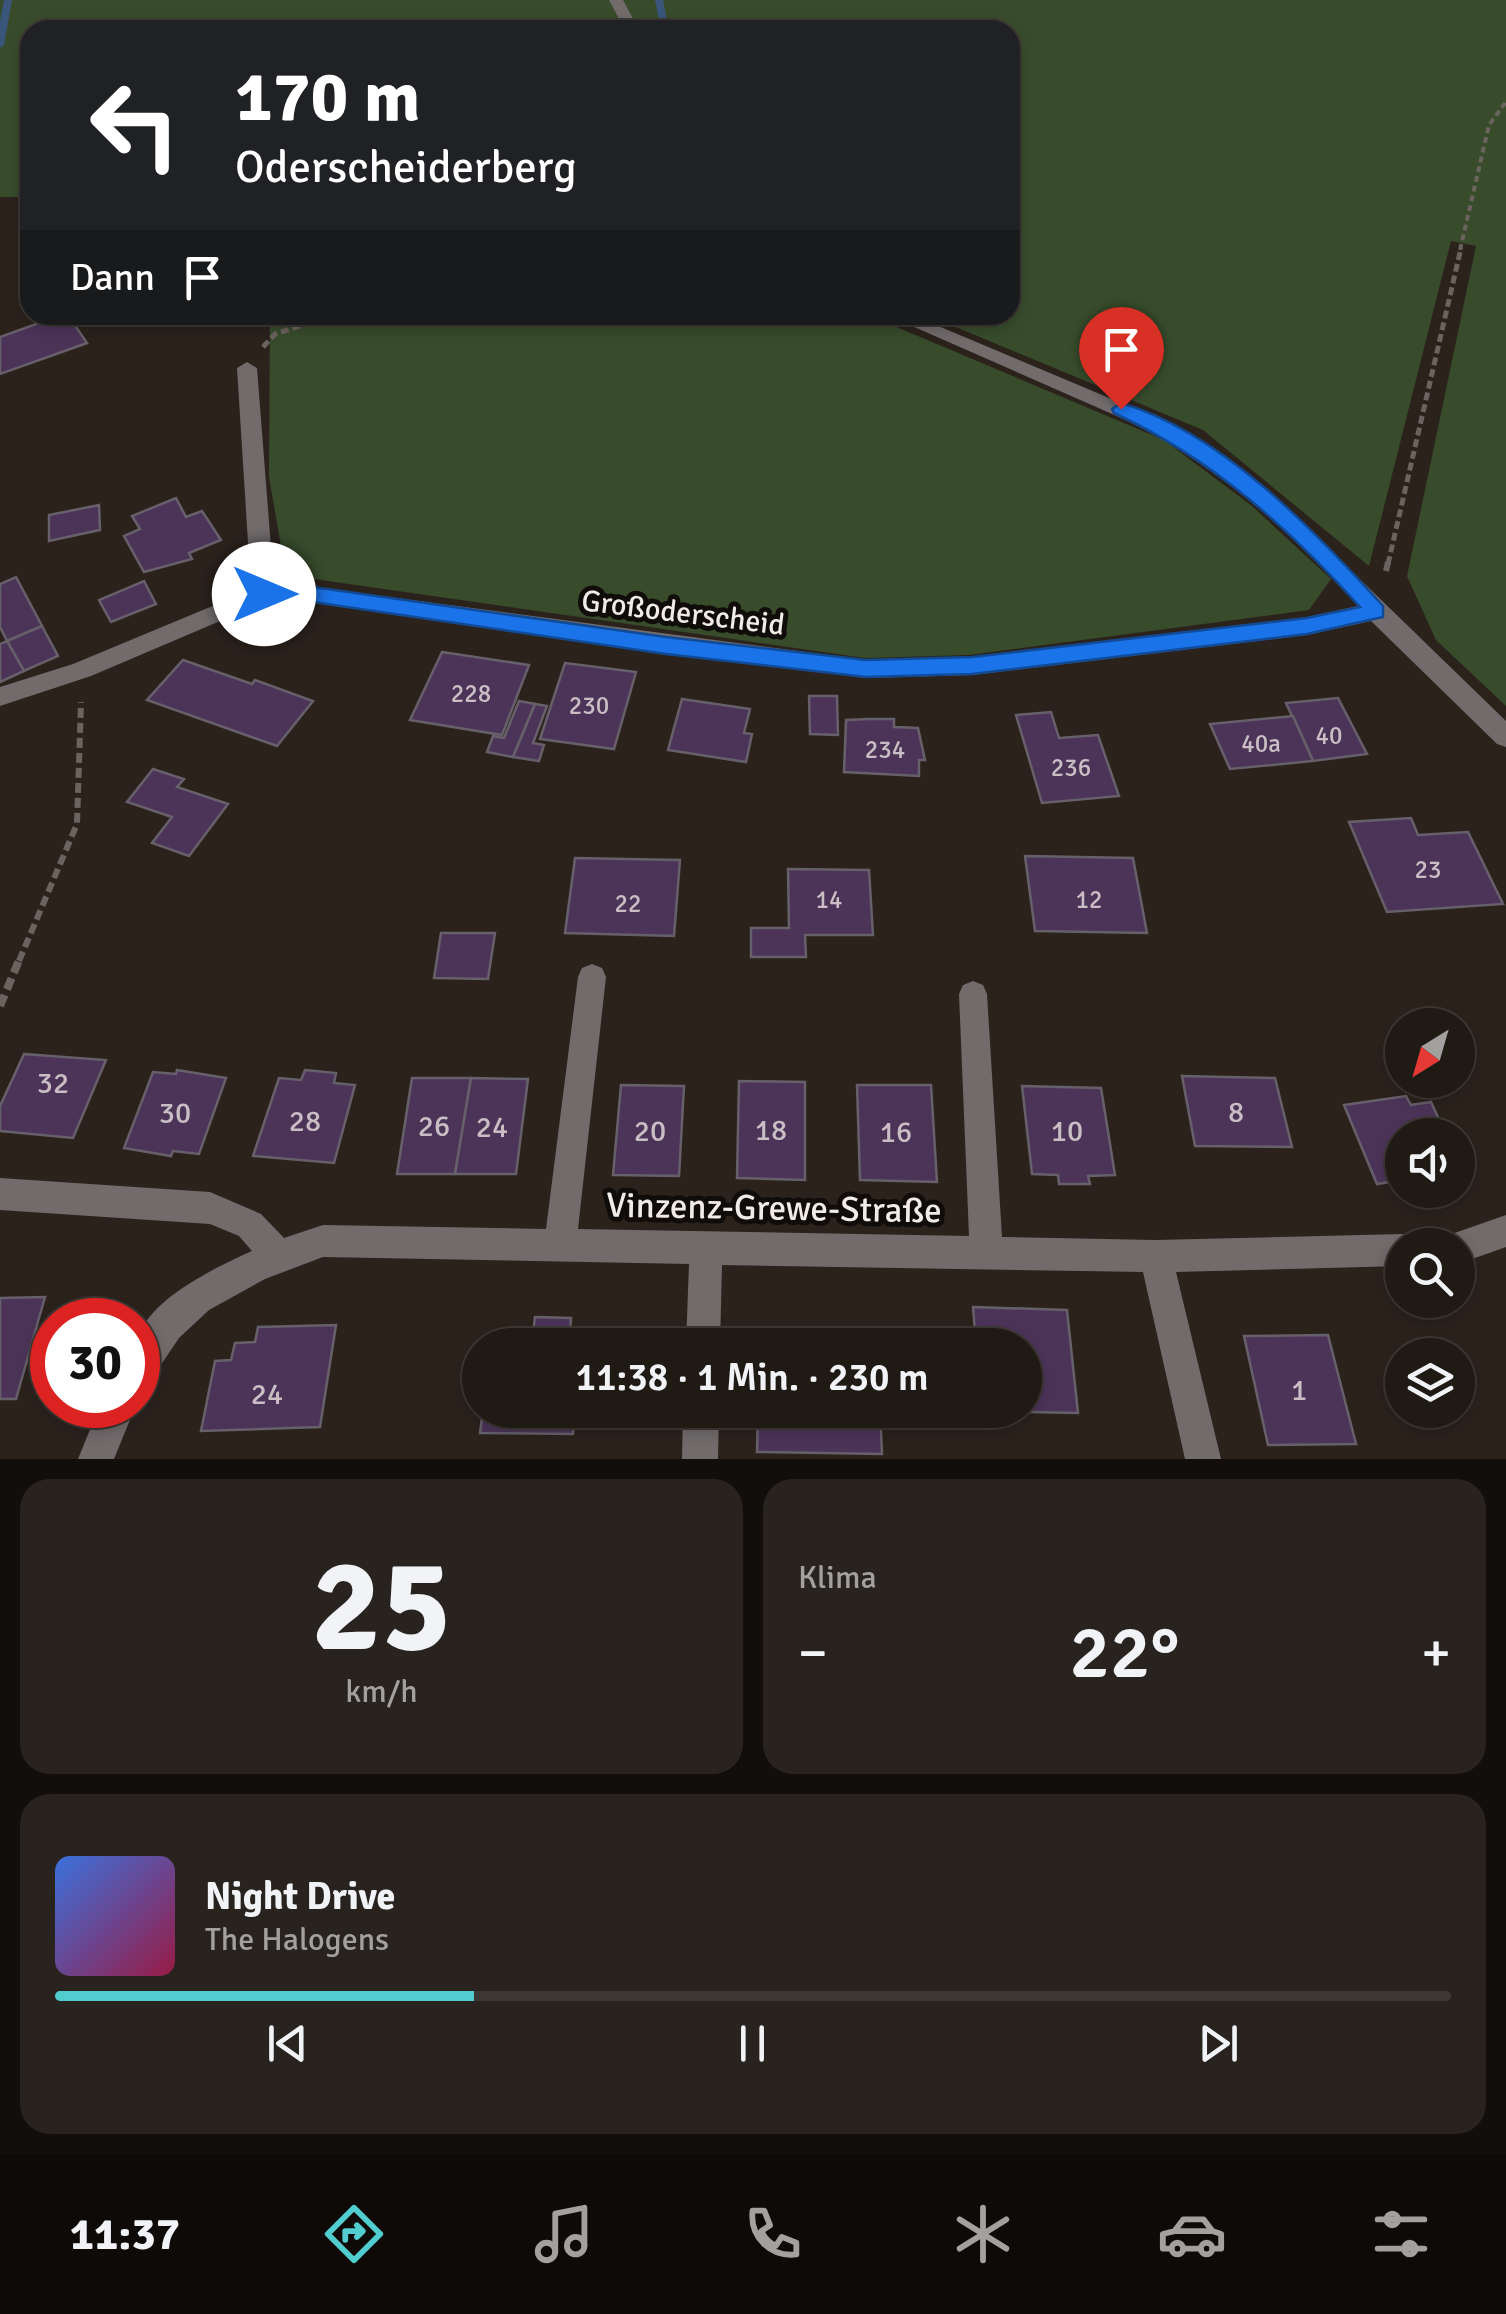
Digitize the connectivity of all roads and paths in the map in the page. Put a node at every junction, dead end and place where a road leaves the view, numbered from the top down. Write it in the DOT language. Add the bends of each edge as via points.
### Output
graph roads {
  1 [pos="1506,102"];
  2 [pos="302,325"];
  3 [pos="920,325"];
  4 [pos="247,368"];
  5 [pos="264,594"];
  6 [pos="1376,611"];
  7 [pos="82,670"];
  8 [pos="0,698"];
  9 [pos="1506,737"];
  10 [pos="592,978"];
  11 [pos="973,994"];
  12 [pos="0,1006"];
  13 [pos="0,1194"];
  14 [pos="1506,1231"];
  15 [pos="1475,1242"];
  16 [pos="560,1245"];
  17 [pos="706,1246"];
  18 [pos="1385,1250"];
  19 [pos="986,1252"];
  20 [pos="278,1256"];
  21 [pos="1156,1256"];
  22 [pos="704,1328"];
  23 [pos="160,1334"];
  24 [pos="109,1428"];
  25 [pos="701,1428"];
  26 [pos="96,1459"];
  27 [pos="700,1459"];
  28 [pos="1204,1459"];
  1 -- 6 [label="path" via="1490,125 1480,160"];
  2 -- 4 [label="path" via="274,334"];
  3 -- 6 [label="street" via="1176,434 1263,498"];
  4 -- 5 [label="street"];
  5 -- 6 [label="street, Großoderscheid" via="313,594 866,668 972,666 1307,626"];
  5 -- 7 [label="street, Großoderscheid"];
  6 -- 9 [label="street"];
  7 -- 8 [label="street, Großoderscheid"];
  7 -- 12 [label="path" via="77,824"];
  10 -- 16 [label="street, Vinzenz-Grewe-Straße"];
  11 -- 19 [label="street, Vinzenz-Grewe-Straße"];
  13 -- 20 [label="street" via="210,1208 250,1225"];
  14 -- 15 [label="street"];
  16 -- 17 [label="street, Vinzenz-Grewe-Straße"];
  16 -- 20 [label="street, Vinzenz-Grewe-Straße" via="324,1241"];
  17 -- 19 [label="street, Vinzenz-Grewe-Straße"];
  17 -- 22 [label="street"];
  18 -- 21 [label="street, Vinzenz-Grewe-Straße"];
  19 -- 21 [label="street, Vinzenz-Grewe-Straße"];
  20 -- 23 [label="street, Vinzenz-Grewe-Straße" via="199,1292"];
  21 -- 28 [label="street"];
  24 -- 26 [label="street"];
  25 -- 27 [label="street"];
}
